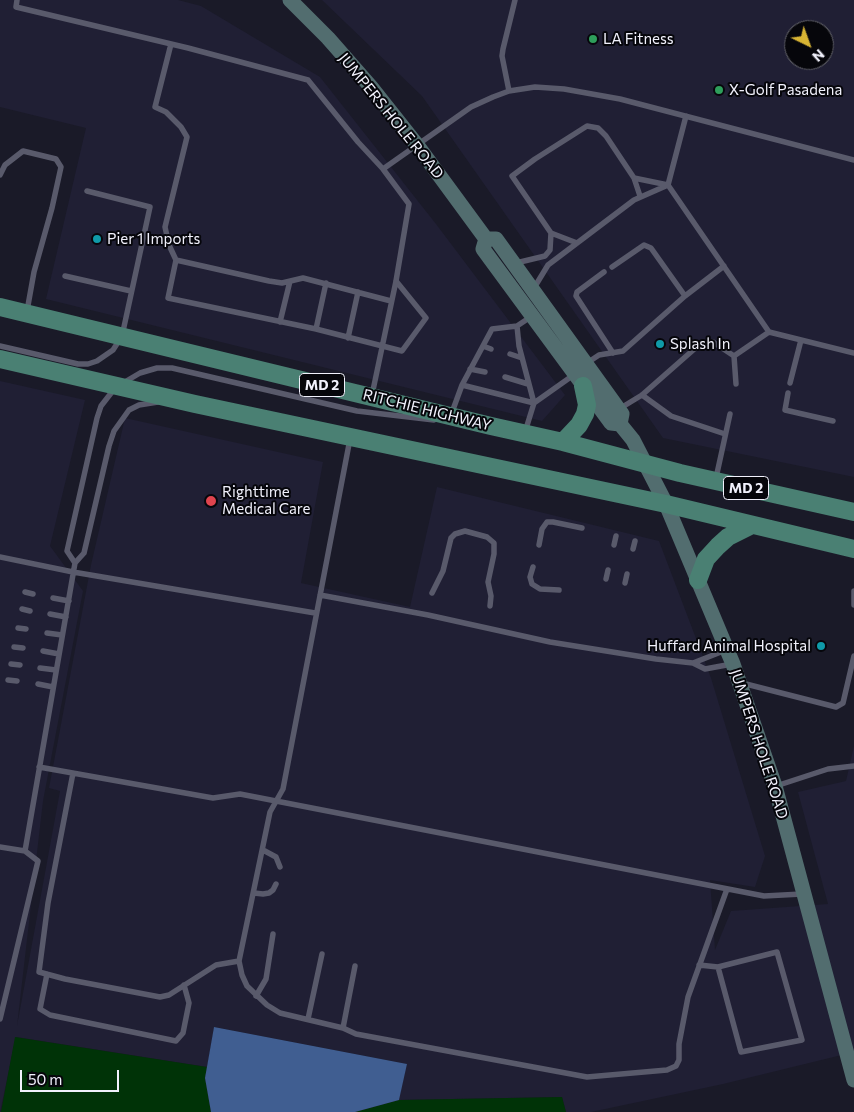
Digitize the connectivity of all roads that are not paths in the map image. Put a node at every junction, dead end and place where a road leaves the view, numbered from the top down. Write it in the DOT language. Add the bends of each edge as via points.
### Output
graph roads {
  1 [pos="17,0"];
  2 [pos="290,0"];
  3 [pos="515,0"];
  4 [pos="171,44"];
  5 [pos="508,91"];
  6 [pos="686,116"];
  7 [pos="417,145"];
  8 [pos="854,160"];
  9 [pos="383,169"];
  10 [pos="0,175"];
  11 [pos="634,178"];
  12 [pos="668,185"];
  13 [pos="87,190"];
  14 [pos="640,196"];
  15 [pos="551,233"];
  16 [pos="486,239"];
  17 [pos="577,243"];
  18 [pos="176,260"];
  19 [pos="514,263"];
  20 [pos="724,266"];
  21 [pos="612,267"];
  22 [pos="604,272"];
  23 [pos="65,276"];
  24 [pos="290,281"];
  25 [pos="396,281"];
  26 [pos="326,283"];
  27 [pos="533,290"];
  28 [pos="131,291"];
  29 [pos="358,292"];
  30 [pos="686,296"];
  31 [pos="391,301"];
  32 [pos="0,307"];
  33 [pos="26,313"];
  34 [pos="532,316"];
  35 [pos="280,322"];
  36 [pos="517,326"];
  37 [pos="316,329"];
  38 [pos="769,332"];
  39 [pos="122,336"];
  40 [pos="348,338"];
  41 [pos="801,340"];
  42 [pos="382,345"];
  43 [pos="0,346"];
  44 [pos="483,346"];
  45 [pos="492,349"];
  46 [pos="613,353"];
  47 [pos="854,353"];
  48 [pos="510,354"];
  49 [pos="734,356"];
  50 [pos="522,358"];
  51 [pos="0,359"];
  52 [pos="470,369"];
  53 [pos="485,372"];
  54 [pos="581,375"];
  55 [pos="505,377"];
  56 [pos="790,383"];
  57 [pos="528,384"];
  58 [pos="736,384"];
  59 [pos="462,385"];
  60 [pos="116,387"];
  61 [pos="788,393"];
  62 [pos="642,395"];
  63 [pos="371,397"];
  64 [pos="534,403"];
  65 [pos="195,404"];
  66 [pos="730,414"];
  67 [pos="451,416"];
  68 [pos="619,417"];
  69 [pos="832,421"];
  70 [pos="491,426"];
  71 [pos="525,433"];
  72 [pos="725,434"];
  73 [pos="350,437"];
  74 [pos="563,442"];
  75 [pos="644,464"];
  76 [pos="715,481"];
  77 [pos="666,504"];
  78 [pos="854,512"];
  79 [pos="752,525"];
  80 [pos="582,528"];
  81 [pos="616,536"];
  82 [pos="635,541"];
  83 [pos="539,545"];
  84 [pos="614,545"];
  85 [pos="854,549"];
  86 [pos="633,550"];
  87 [pos="0,557"];
  88 [pos="75,563"];
  89 [pos="533,567"];
  90 [pos="608,570"];
  91 [pos="73,572"];
  92 [pos="627,574"];
  93 [pos="606,579"];
  94 [pos="698,580"];
  95 [pos="625,583"];
  96 [pos="559,590"];
  97 [pos="854,591"];
  98 [pos="25,592"];
  99 [pos="432,592"];
  100 [pos="33,594"];
  101 [pos="320,595"];
  102 [pos="53,598"];
  103 [pos="69,601"];
  104 [pos="854,605"];
  105 [pos="490,606"];
  106 [pos="22,609"];
  107 [pos="30,611"];
  108 [pos="316,613"];
  109 [pos="50,614"];
  110 [pos="66,616"];
  111 [pos="18,628"];
  112 [pos="26,629"];
  113 [pos="47,633"];
  114 [pos="62,635"];
  115 [pos="14,647"];
  116 [pos="23,648"];
  117 [pos="727,650"];
  118 [pos="44,651"];
  119 [pos="59,654"];
  120 [pos="854,656"];
  121 [pos="693,663"];
  122 [pos="11,664"];
  123 [pos="733,664"];
  124 [pos="20,665"];
  125 [pos="40,668"];
  126 [pos="56,670"];
  127 [pos="8,680"];
  128 [pos="17,681"];
  129 [pos="740,683"];
  130 [pos="38,684"];
  131 [pos="53,687"];
  132 [pos="854,766"];
  133 [pos="39,767"];
  134 [pos="73,773"];
  135 [pos="775,786"];
  136 [pos="276,802"];
  137 [pos="0,847"];
  138 [pos="263,850"];
  139 [pos="25,851"];
  140 [pos="280,867"];
  141 [pos="276,884"];
  142 [pos="727,889"];
  143 [pos="254,893"];
  144 [pos="804,894"];
  145 [pos="273,934"];
  146 [pos="322,954"];
  147 [pos="239,961"];
  148 [pos="699,965"];
  149 [pos="355,966"];
  150 [pos="718,967"];
  151 [pos="47,974"];
  152 [pos="184,985"];
  153 [pos="256,996"];
  154 [pos="0,1019"];
  155 [pos="308,1019"];
  156 [pos="344,1028"];
  157 [pos="854,1080"];
  1 -- 4 [label="lane" via="16,8"];
  2 -- 7 [label="main road, JUMPERS HOLE ROAD" via="371,87"];
  3 -- 5 [label="lane" via="502,56"];
  4 -- 9 [label="lane" via="308,80"];
  4 -- 18 [label="lane" via="155,107 166,112 187,137 165,227"];
  5 -- 6 [label="lane" via="535,87 564,89"];
  5 -- 7 [label="lane" via="471,108"];
  6 -- 8 [label="lane"];
  6 -- 12 [label="lane"];
  7 -- 9 [label="lane"];
  7 -- 16 [label="main road, JUMPERS HOLE ROAD"];
  9 -- 25 [label="lane" via="409,204"];
  10 -- 33 [label="lane" via="5,165 23,151 56,159 61,167"];
  11 -- 12 [label="lane"];
  11 -- 14 [label="lane"];
  11 -- 15 [label="lane" via="598,128 587,126 535,159 512,176"];
  12 -- 14 [label="lane"];
  12 -- 20 [label="lane"];
  13 -- 28 [label="lane" via="150,206"];
  14 -- 17 [label="lane"];
  15 -- 17 [label="lane"];
  15 -- 19 [label="lane" via="550,250 545,256"];
  16 -- 19 [label="main road, JUMPERS HOLE ROAD" via="496,239"];
  16 -- 34 [label="main road, JUMPERS HOLE ROAD" via="483,250"];
  17 -- 27 [label="lane" via="548,265"];
  18 -- 24 [label="lane" via="269,281"];
  18 -- 35 [label="lane" via="168,298"];
  19 -- 27 [label="main road, JUMPERS HOLE ROAD"];
  20 -- 30 [label="lane"];
  20 -- 38 [label="lane"];
  21 -- 30 [label="lane" via="644,245 650,248"];
  22 -- 46 [label="lane" via="576,296"];
  23 -- 28 [label="lane"];
  24 -- 26 [label="lane" via="303,278"];
  24 -- 35 [label="lane"];
  25 -- 31 [label="lane"];
  25 -- 42 [label="lane" via="426,318 402,351"];
  26 -- 29 [label="lane"];
  26 -- 37 [label="lane"];
  27 -- 54 [label="main road, JUMPERS HOLE ROAD"];
  28 -- 39 [label="lane"];
  29 -- 31 [label="lane"];
  29 -- 40 [label="lane"];
  30 -- 46 [label="lane" via="623,350"];
  31 -- 42 [label="lane"];
  32 -- 33 [label="main road, RITCHIE HIGHWAY / MD 2"];
  33 -- 39 [label="main road, RITCHIE HIGHWAY / MD 2"];
  34 -- 36 [label="lane"];
  34 -- 54 [label="main road, JUMPERS HOLE ROAD"];
  35 -- 37 [label="lane"];
  36 -- 44 [label="lane" via="492,329"];
  36 -- 50 [label="lane"];
  37 -- 40 [label="lane"];
  38 -- 41 [label="lane"];
  38 -- 49 [label="lane"];
  39 -- 43 [label="lane" via="113,350 88,364"];
  39 -- 63 [label="main road, RITCHIE HIGHWAY / MD 2"];
  40 -- 42 [label="lane"];
  41 -- 47 [label="lane"];
  41 -- 56 [label="lane"];
  42 -- 63 [label="lane"];
  44 -- 45 [label="lane"];
  44 -- 52 [label="lane"];
  46 -- 54 [label="lane" via="599,355"];
  48 -- 50 [label="lane"];
  49 -- 58 [label="lane"];
  49 -- 62 [label="lane" via="713,342 700,344"];
  50 -- 57 [label="lane"];
  51 -- 60 [label="main road, MD 2"];
  52 -- 53 [label="lane"];
  52 -- 59 [label="lane"];
  54 -- 64 [label="lane"];
  54 -- 68 [label="main road, JUMPERS HOLE ROAD"];
  54 -- 68 [label="main road, JUMPERS HOLE ROAD" via="611,423"];
  54 -- 74 [label="main road" via="587,405 585,414"];
  55 -- 57 [label="lane"];
  57 -- 64 [label="lane"];
  59 -- 64 [label="lane"];
  59 -- 67 [label="lane"];
  60 -- 65 [label="main road, MD 2"];
  60 -- 70 [label="lane" via="140,373 172,368 357,411"];
  60 -- 88 [label="lane" via="101,406 97,418 67,551"];
  61 -- 69 [label="lane" via="785,410"];
  62 -- 68 [label="lane"];
  62 -- 72 [label="lane" via="671,416"];
  63 -- 67 [label="main road, RITCHIE HIGHWAY / MD 2"];
  64 -- 71 [label="lane"];
  65 -- 73 [label="main road, MD 2"];
  65 -- 88 [label="lane" via="149,403 129,410 122,418 109,446 84,553"];
  66 -- 72 [label="lane"];
  67 -- 70 [label="main road, RITCHIE HIGHWAY / MD 2"];
  68 -- 75 [label="main road, JUMPERS HOLE ROAD"];
  70 -- 71 [label="main road, RITCHIE HIGHWAY / MD 2"];
  71 -- 74 [label="main road, RITCHIE HIGHWAY / MD 2"];
  72 -- 76 [label="lane"];
  73 -- 77 [label="main road, MD 2"];
  73 -- 101 [label="lane"];
  74 -- 75 [label="main road, RITCHIE HIGHWAY / MD 2"];
  75 -- 76 [label="main road, RITCHIE HIGHWAY / MD 2"];
  75 -- 77 [label="main road, JUMPERS HOLE ROAD"];
  76 -- 78 [label="main road, RITCHIE HIGHWAY / MD 2"];
  77 -- 79 [label="main road, MD 2"];
  77 -- 94 [label="main road, JUMPERS HOLE ROAD"];
  79 -- 85 [label="main road, MD 2"];
  79 -- 94 [label="main road" via="718,546 706,559"];
  80 -- 83 [label="lane" via="547,522"];
  81 -- 84 [label="lane"];
  82 -- 86 [label="lane"];
  87 -- 91 [label="lane"];
  88 -- 91 [label="lane"];
  89 -- 96 [label="lane" via="532,584 540,589"];
  90 -- 93 [label="lane"];
  91 -- 103 [label="lane"];
  91 -- 108 [label="lane"];
  92 -- 95 [label="lane"];
  94 -- 117 [label="main road, JUMPERS HOLE ROAD"];
  97 -- 104 [label="lane"];
  98 -- 100 [label="lane"];
  99 -- 105 [label="lane" via="455,534 465,532 487,537 494,543 488,582"];
  101 -- 108 [label="lane"];
  101 -- 121 [label="lane" via="550,642"];
  102 -- 103 [label="lane"];
  103 -- 110 [label="lane"];
  106 -- 107 [label="lane"];
  108 -- 136 [label="lane" via="283,789"];
  109 -- 110 [label="lane"];
  110 -- 114 [label="lane"];
  111 -- 112 [label="lane"];
  113 -- 114 [label="lane"];
  114 -- 119 [label="lane"];
  115 -- 116 [label="lane"];
  117 -- 121 [label="lane"];
  117 -- 123 [label="main road, JUMPERS HOLE ROAD"];
  118 -- 119 [label="lane"];
  119 -- 126 [label="lane"];
  120 -- 129 [label="lane" via="843,702 836,707"];
  121 -- 123 [label="lane" via="705,669"];
  122 -- 124 [label="lane"];
  123 -- 129 [label="main road, JUMPERS HOLE ROAD"];
  125 -- 126 [label="lane"];
  126 -- 131 [label="lane"];
  127 -- 128 [label="lane"];
  129 -- 135 [label="main road, JUMPERS HOLE ROAD"];
  130 -- 131 [label="lane"];
  131 -- 133 [label="lane"];
  132 -- 135 [label="lane" via="828,769"];
  133 -- 134 [label="lane"];
  133 -- 139 [label="lane"];
  134 -- 136 [label="lane" via="213,798 240,794"];
  134 -- 151 [label="lane" via="48,904 39,972"];
  135 -- 144 [label="main road, JUMPERS HOLE ROAD"];
  136 -- 138 [label="lane" via="270,812"];
  136 -- 142 [label="lane"];
  137 -- 139 [label="lane"];
  138 -- 140 [label="lane" via="276,858"];
  138 -- 143 [label="lane"];
  139 -- 154 [label="lane" via="38,860"];
  141 -- 143 [label="lane" via="269,893"];
  142 -- 144 [label="lane" via="764,896"];
  142 -- 148 [label="lane"];
  143 -- 147 [label="lane"];
  144 -- 157 [label="main road, JUMPERS HOLE ROAD" via="847,1043"];
  145 -- 153 [label="lane" via="266,979"];
  146 -- 155 [label="lane"];
  147 -- 152 [label="lane" via="216,965"];
  147 -- 153 [label="lane" via="247,986"];
  148 -- 150 [label="lane"];
  148 -- 156 [label="lane" via="688,997 679,1060 676,1066 667,1070 587,1077 356,1034"];
  149 -- 156 [label="lane"];
  150 -- 150 [label="lane" via="777,952 802,1040 741,1052"];
  151 -- 152 [label="lane" via="160,997"];
  151 -- 152 [label="lane" via="40,1009 50,1015 176,1041 183,1033 189,1003"];
  153 -- 155 [label="lane" via="280,1013"];
  155 -- 156 [label="lane"];
}
